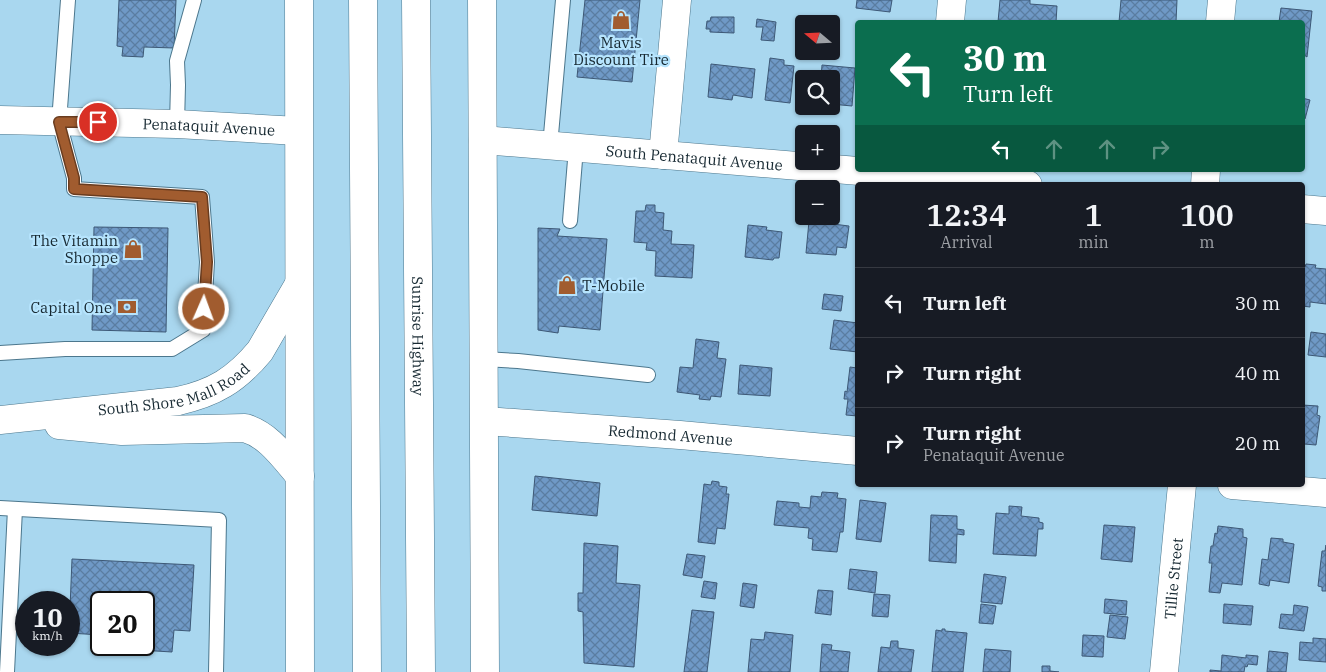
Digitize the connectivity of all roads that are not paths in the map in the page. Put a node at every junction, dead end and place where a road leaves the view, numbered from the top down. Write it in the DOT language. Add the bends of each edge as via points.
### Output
graph roads {
  1 [pos="68,0"];
  2 [pos="194,0"];
  3 [pos="298,0"];
  4 [pos="363,0"];
  5 [pos="416,0"];
  6 [pos="482,0"];
  7 [pos="563,0"];
  8 [pos="677,0"];
  9 [pos="952,0"];
  10 [pos="1222,0"];
  11 [pos="950,20"];
  12 [pos="1220,20"];
  13 [pos="0,120"];
  14 [pos="59,122"];
  15 [pos="177,124"];
  16 [pos="298,131"];
  17 [pos="482,140"];
  18 [pos="550,146"];
  19 [pos="576,148"];
  20 [pos="663,155"];
  21 [pos="855,168"];
  22 [pos="922,172"];
  23 [pos="937,173"];
  24 [pos="1005,182"];
  25 [pos="1305,209"];
  26 [pos="1326,211"];
  27 [pos="570,221"];
  28 [pos="299,284"];
  29 [pos="0,353"];
  30 [pos="484,359"];
  31 [pos="648,375"];
  32 [pos="0,420"];
  33 [pos="484,421"];
  34 [pos="855,451"];
  35 [pos="300,476"];
  36 [pos="1182,487"];
  37 [pos="1256,487"];
  38 [pos="1326,493"];
  39 [pos="0,508"];
  40 [pos="15,509"];
  41 [pos="7,672"];
  42 [pos="216,672"];
  43 [pos="300,672"];
  44 [pos="367,672"];
  45 [pos="421,672"];
  46 [pos="485,672"];
  47 [pos="1164,672"];
  1 -- 14 [label="lane"];
  2 -- 15 [label="lane" via="176,61"];
  3 -- 16 [label="main road"];
  4 -- 44 [label="main road"];
  5 -- 45 [label="main road, Sunrise Highway"];
  6 -- 17 [label="main road"];
  7 -- 18 [label="lane"];
  8 -- 20 [label="main road"];
  9 -- 11 [label="main road"];
  10 -- 12 [label="main road"];
  13 -- 14 [label="main road, Penataquit Avenue"];
  14 -- 15 [label="main road, Penataquit Avenue"];
  14 -- 29 [label="lane" via="74,189 202,197 207,262 203,330 172,348"];
  15 -- 16 [label="main road, Penataquit Avenue"];
  16 -- 28 [label="main road"];
  17 -- 18 [label="main road, South Penataquit Avenue"];
  17 -- 30 [label="main road"];
  18 -- 19 [label="main road, South Penataquit Avenue"];
  19 -- 20 [label="main road, South Penataquit Avenue"];
  19 -- 27 [label="lane"];
  20 -- 21 [label="main road, South Penataquit Avenue"];
  22 -- 23 [label="main road, South Penataquit Avenue"];
  23 -- 24 [label="main road, South Penataquit Avenue"];
  25 -- 26 [label="main road"];
  28 -- 32 [label="main road, South Shore Mall Road" via="260,351 231,379 206,394 170,402"];
  28 -- 35 [label="main road"];
  30 -- 31 [label="lane"];
  30 -- 33 [label="main road"];
  32 -- 35 [label="main road, South Shore Mall Road" via="122,431 245,428 268,441"];
  33 -- 34 [label="main road, Redmond Avenue"];
  33 -- 46 [label="main road"];
  35 -- 43 [label="main road"];
  36 -- 47 [label="main road, Tillie Street"];
  37 -- 38 [label="main road"];
  39 -- 40 [label="lane"];
  40 -- 41 [label="lane"];
  40 -- 42 [label="lane" via="219,520"];
}
